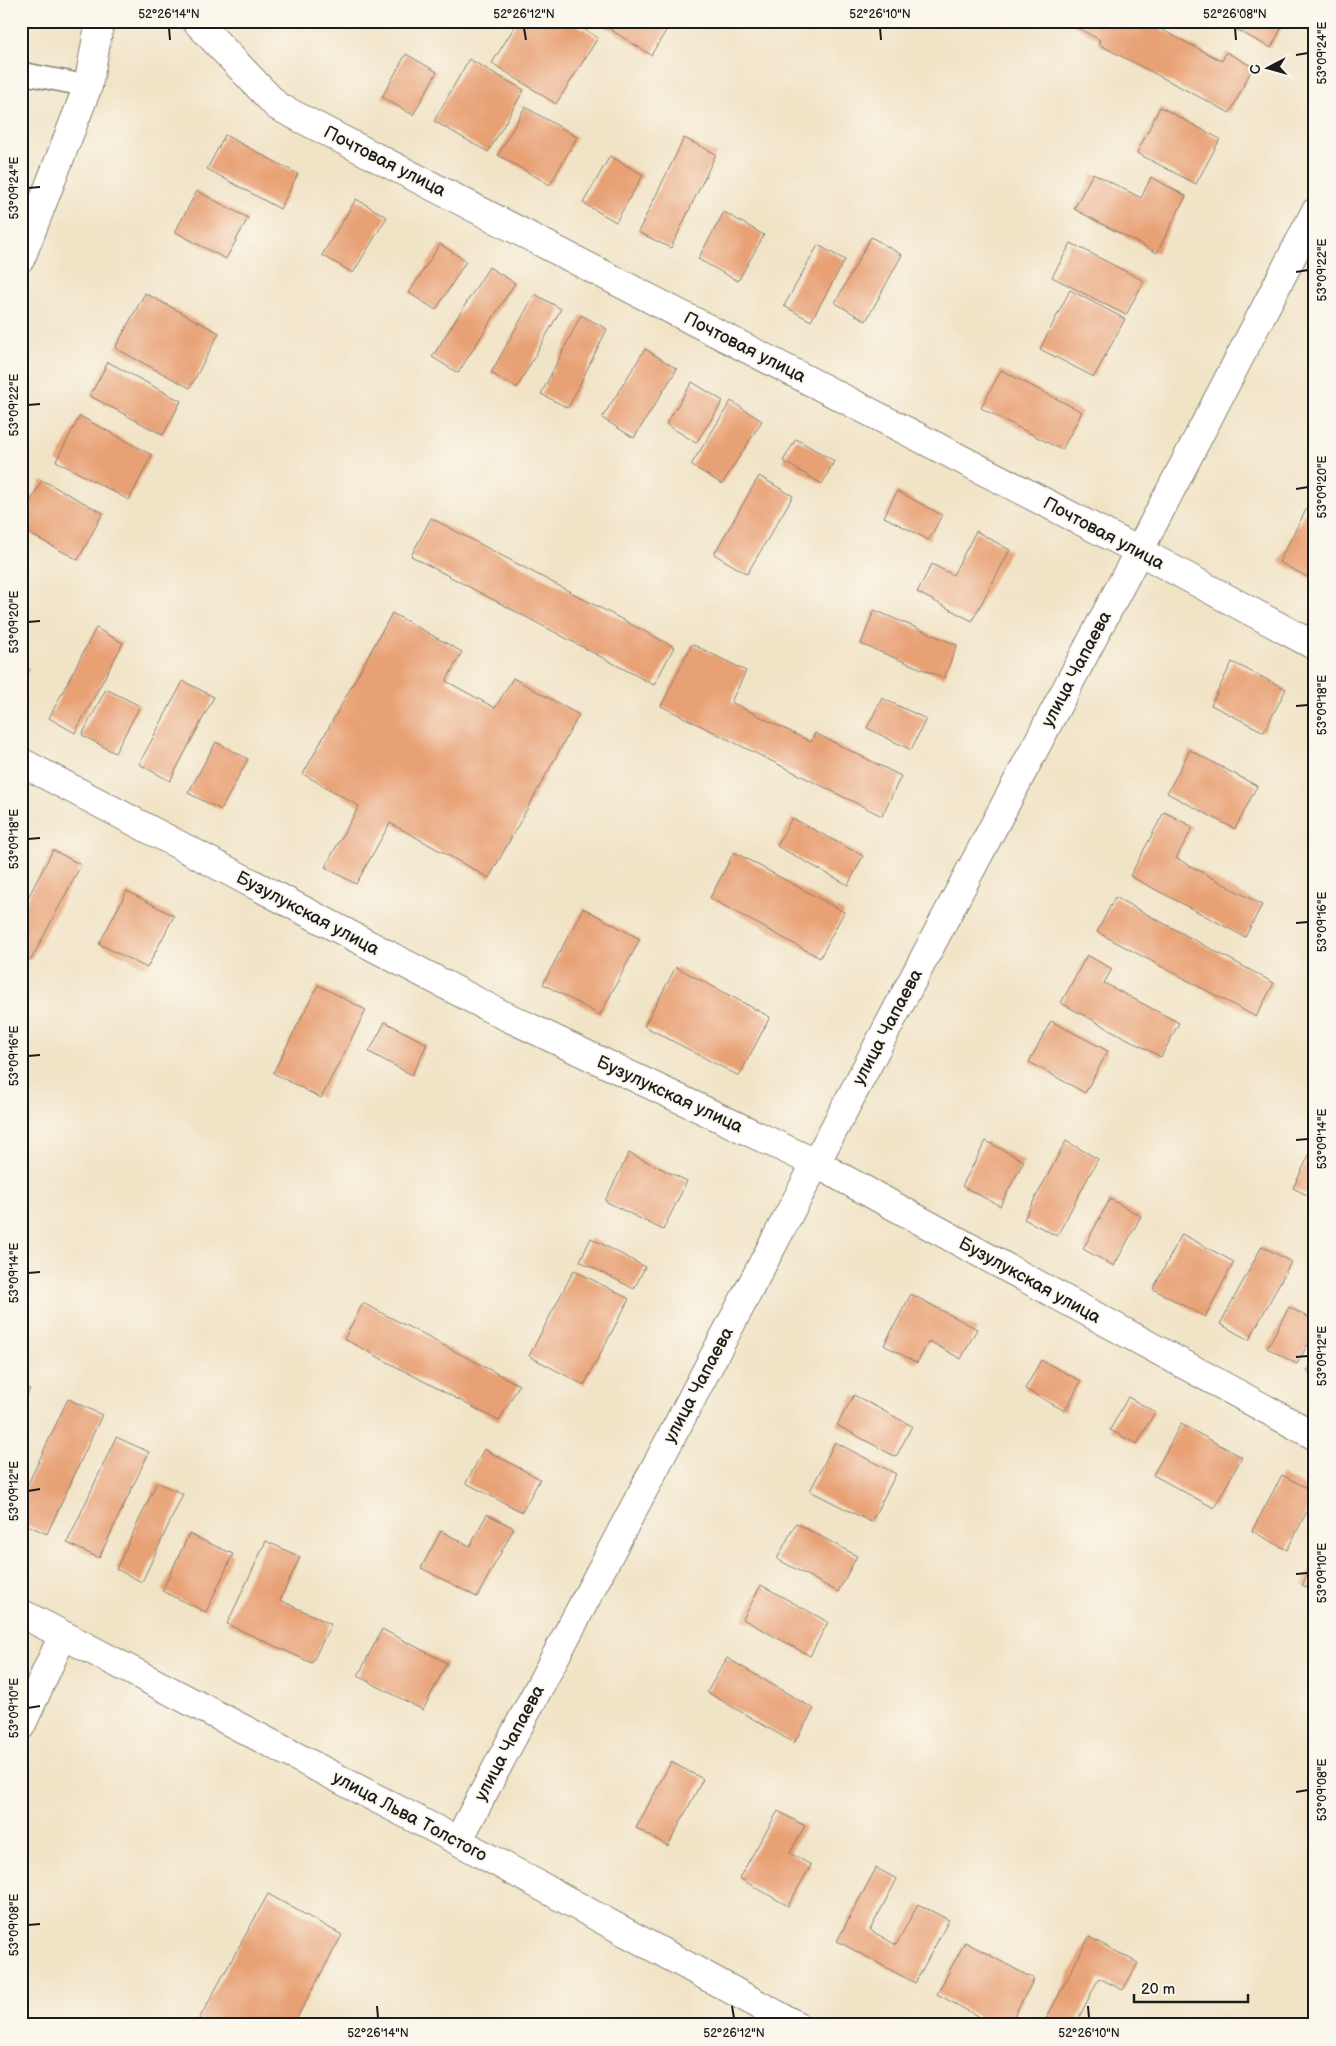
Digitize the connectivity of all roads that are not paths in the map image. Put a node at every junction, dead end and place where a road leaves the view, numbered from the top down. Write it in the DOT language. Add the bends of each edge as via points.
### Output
graph roads {
  1 [pos="100,21"];
  2 [pos="196,21"];
  3 [pos="21,73"];
  4 [pos="88,86"];
  5 [pos="1315,212"];
  6 [pos="21,258"];
  7 [pos="1139,551"];
  8 [pos="1315,646"];
  9 [pos="21,762"];
  10 [pos="815,1162"];
  11 [pos="1315,1436"];
  12 [pos="21,1613"];
  13 [pos="63,1635"];
  14 [pos="21,1726"];
  15 [pos="458,1841"];
  16 [pos="796,2025"];
  1 -- 4 [label="street"];
  2 -- 7 [label="street, Почтовая улица" via="277,106"];
  3 -- 4 [label="lane"];
  4 -- 6 [label="street"];
  5 -- 7 [label="street, улица Чапаева"];
  7 -- 8 [label="street, Почтовая улица"];
  7 -- 10 [label="street, улица Чапаева"];
  9 -- 10 [label="street, Бузулукская улица" via="496,1012"];
  10 -- 11 [label="street, Бузулукская улица"];
  10 -- 15 [label="street, улица Чапаева"];
  12 -- 13 [label="street, улица Льва Толстого"];
  13 -- 14 [label="street"];
  13 -- 15 [label="street, улица Льва Толстого"];
  15 -- 16 [label="street, улица Льва Толстого"];
}
